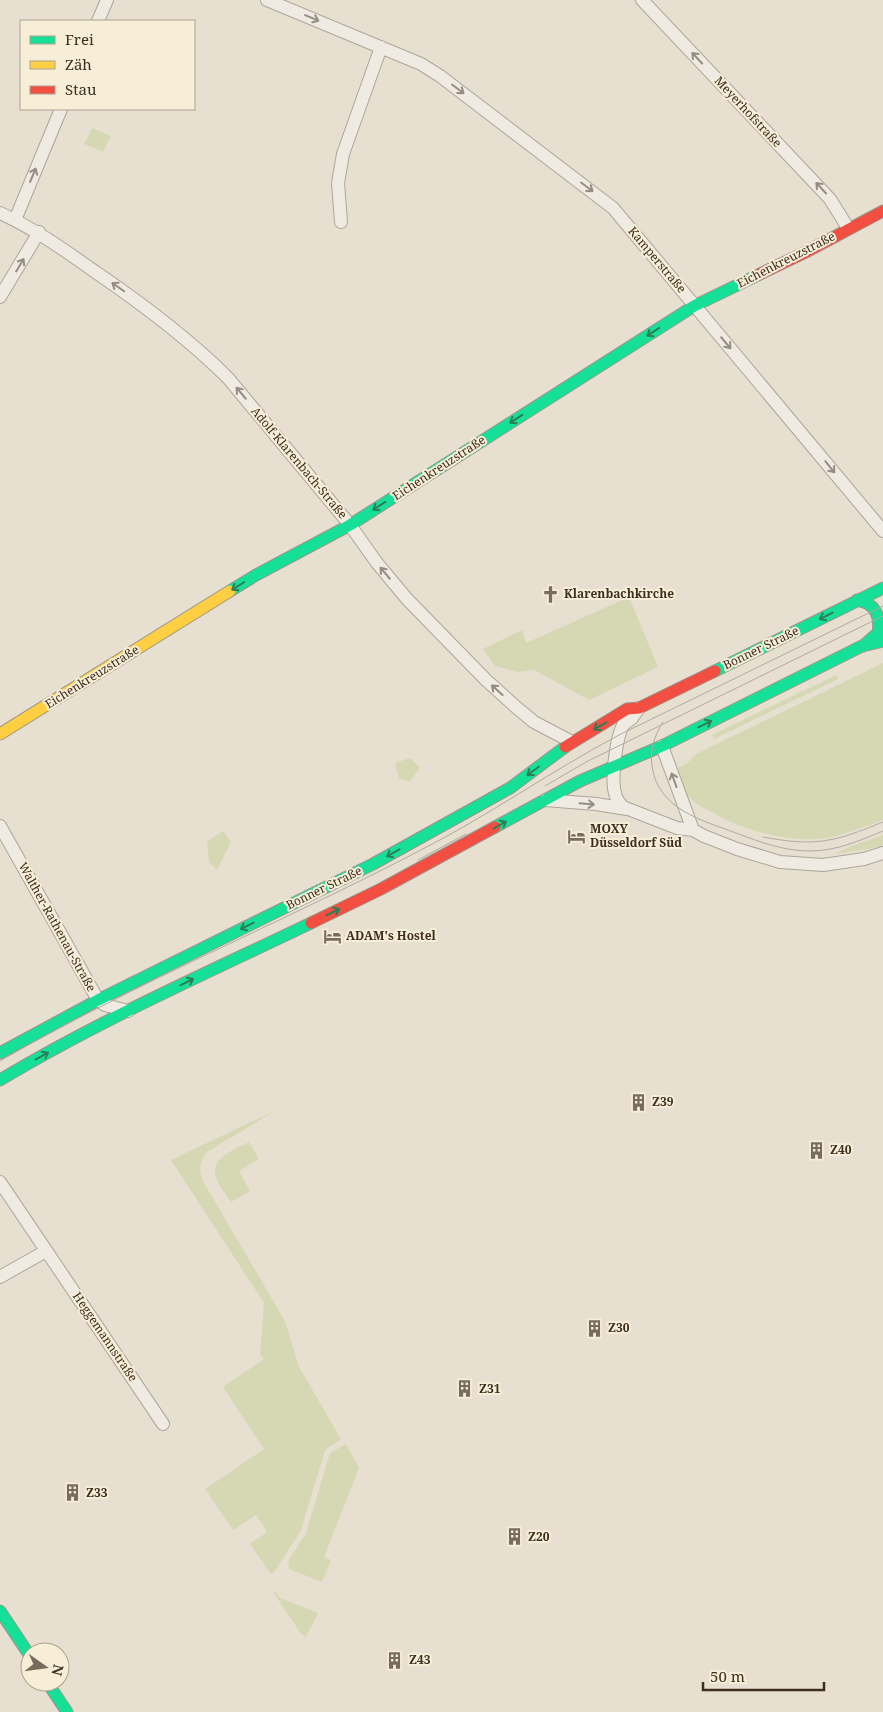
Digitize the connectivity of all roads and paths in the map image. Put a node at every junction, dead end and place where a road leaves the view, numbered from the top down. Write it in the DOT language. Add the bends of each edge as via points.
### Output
graph roads {
  1 [pos="107,0"];
  2 [pos="266,0"];
  3 [pos="642,0"];
  4 [pos="98,20"];
  5 [pos="380,48"];
  6 [pos="61,110"];
  7 [pos="883,211"];
  8 [pos="0,213"];
  9 [pos="14,220"];
  10 [pos="341,222"];
  11 [pos="848,228"];
  12 [pos="40,232"];
  13 [pos="0,297"];
  14 [pos="694,306"];
  15 [pos="350,525"];
  16 [pos="883,531"];
  17 [pos="883,588"];
  18 [pos="857,600"];
  19 [pos="883,641"];
  20 [pos="862,646"];
  21 [pos="638,708"];
  22 [pos="0,734"];
  23 [pos="572,742"];
  24 [pos="662,746"];
  25 [pos="615,766"];
  26 [pos="545,800"];
  27 [pos="629,810"];
  28 [pos="0,826"];
  29 [pos="693,830"];
  30 [pos="883,853"];
  31 [pos="98,1000"];
  32 [pos="128,1011"];
  33 [pos="0,1053"];
  34 [pos="0,1080"];
  35 [pos="0,1182"];
  36 [pos="46,1251"];
  37 [pos="0,1277"];
  38 [pos="164,1424"];
  39 [pos="0,1611"];
  40 [pos="21,1642"];
  41 [pos="54,1692"];
  42 [pos="67,1712"];
  1 -- 4 [label="street"];
  2 -- 5 [label="street, Kamperstraße, one-way"];
  11 -- 3 [label="street, Meyerhofstraße, one-way" via="830,199"];
  5 -- 10 [label="street" via="343,154 338,183"];
  5 -- 14 [label="street, Kamperstraße, one-way" via="421,64 440,76 613,208"];
  9 -- 6 [label="street, one-way"];
  7 -- 11 [label="main road, Eichenkreuzstraße"];
  8 -- 9 [label="street, Adolf-Klarenbach-Straße"];
  9 -- 12 [label="street, Adolf-Klarenbach-Straße"];
  11 -- 14 [label="main road, Eichenkreuzstraße"];
  13 -- 12 [label="street, one-way"];
  15 -- 12 [label="street, Adolf-Klarenbach-Straße, one-way" via="228,378 209,360 128,294"];
  14 -- 15 [label="main road, Eichenkreuzstraße, one-way"];
  14 -- 16 [label="street, Kamperstraße, one-way"];
  15 -- 22 [label="main road, Eichenkreuzstraße, one-way" via="256,575"];
  23 -- 15 [label="street, Adolf-Klarenbach-Straße, one-way" via="534,722 486,680 407,599 376,563"];
  17 -- 18 [label="main road, Bonner Straße"];
  18 -- 20 [label="main road" via="873,605 882,616 879,632"];
  18 -- 21 [label="main road, Bonner Straße, one-way"];
  19 -- 20 [label="main road, Bonner Straße"];
  24 -- 20 [label="main road, Bonner Straße, one-way"];
  21 -- 23 [label="main road, Bonner Straße, one-way" via="627,709"];
  21 -- 25 [label="street, Bonner Straße" via="620,730"];
  23 -- 31 [label="main road, Bonner Straße, one-way" via="510,788 373,864"];
  24 -- 25 [label="main road, Bonner Straße"];
  29 -- 24 [label="street, one-way"];
  25 -- 26 [label="main road, Bonner Straße"];
  25 -- 27 [label="street, Bonner Straße" via="614,793 619,803"];
  26 -- 27 [label="street, one-way"];
  32 -- 26 [label="main road, Bonner Straße, one-way" via="381,889"];
  27 -- 29 [label="street" via="678,828"];
  28 -- 31 [label="street, Walther-Rathenau-Straße"];
  29 -- 30 [label="street" via="754,855 796,864 841,864"];
  31 -- 32 [label="street, Walther-Rathenau-Straße"];
  31 -- 33 [label="main road, Bonner Straße"];
  34 -- 32 [label="main road, Bonner Straße, one-way"];
  35 -- 36 [label="street, Heggemannstraße"];
  36 -- 37 [label="street"];
  36 -- 38 [label="street, Heggemannstraße"];
  39 -- 40 [label="main road"];
  41 -- 42 [label="main road"];
}
